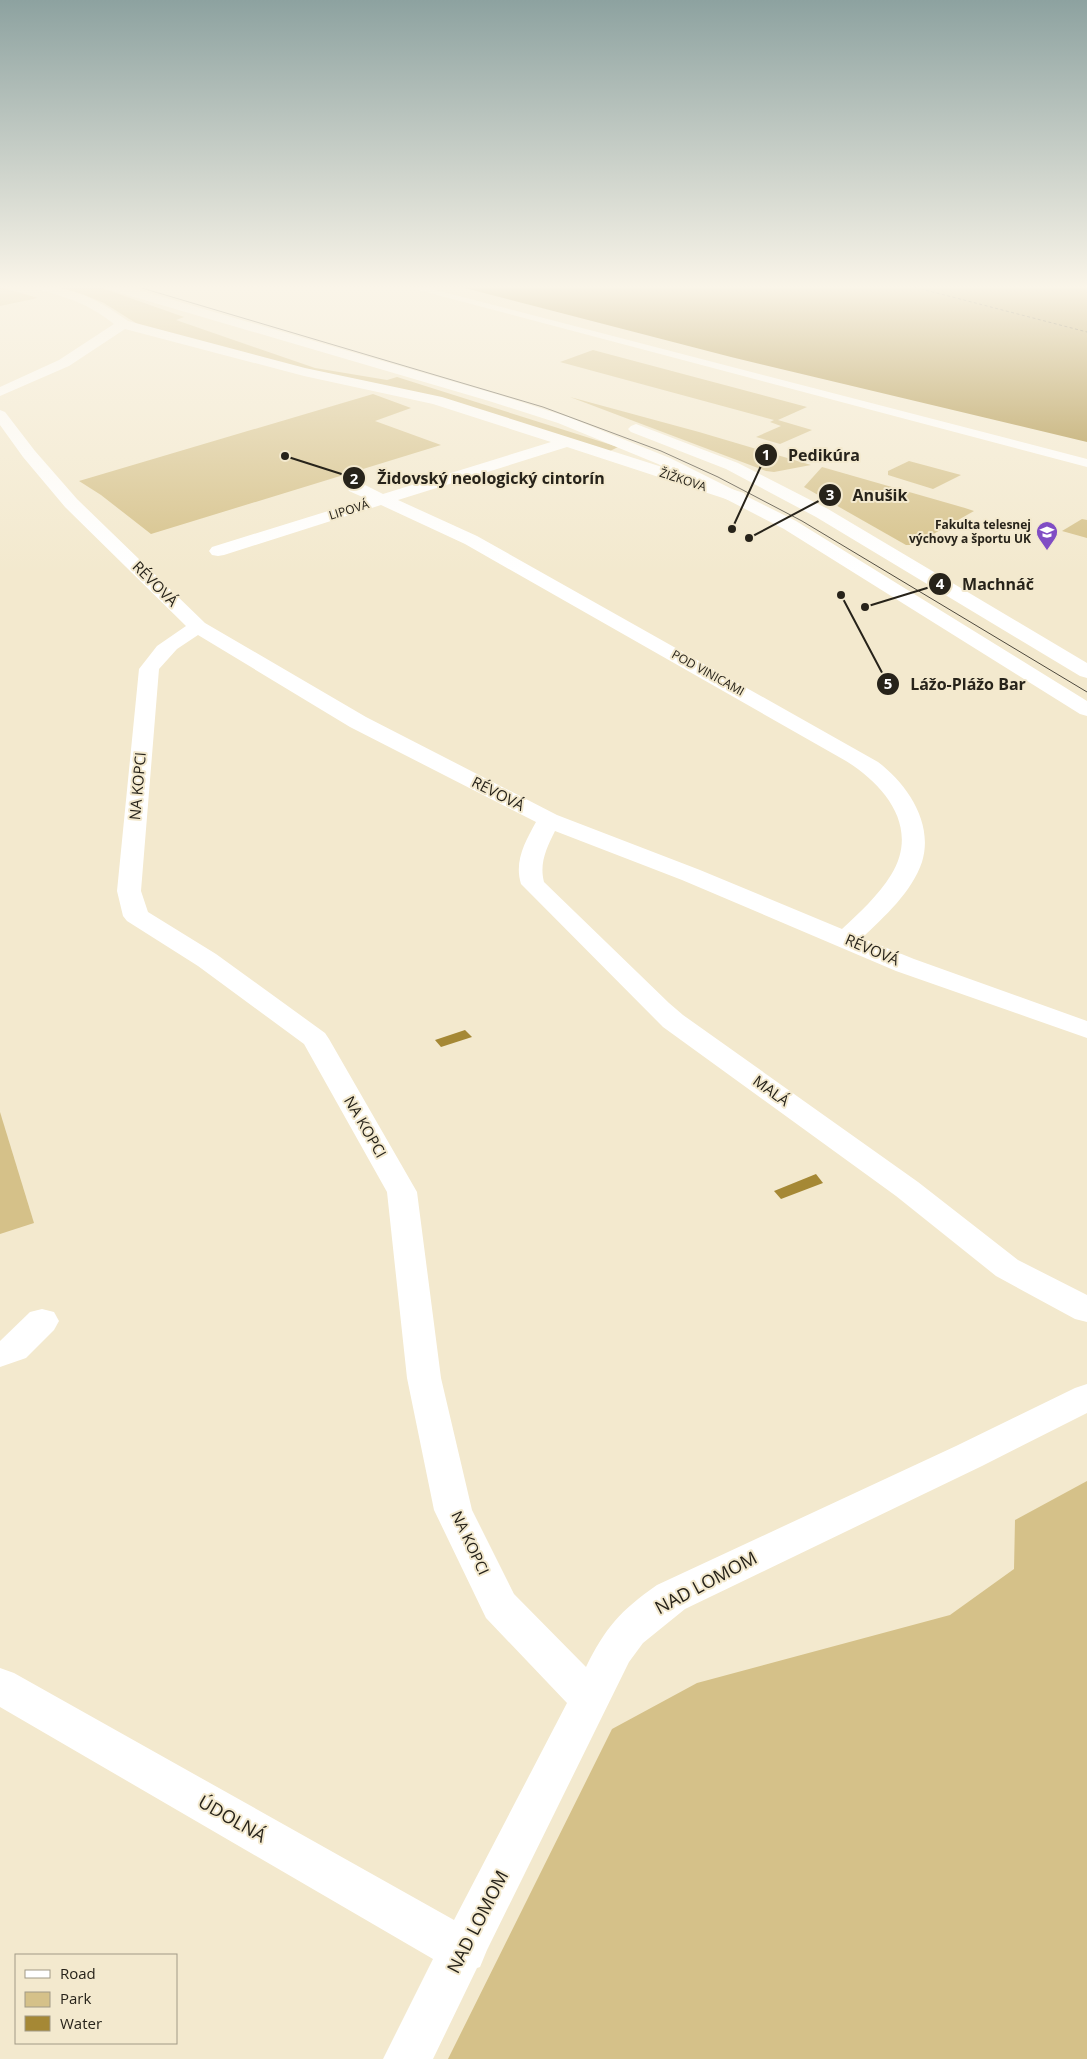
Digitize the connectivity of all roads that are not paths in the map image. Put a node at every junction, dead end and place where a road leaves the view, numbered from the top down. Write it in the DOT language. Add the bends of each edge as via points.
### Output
graph roads {
  1 [pos="22,382"];
  2 [pos="350,382"];
  3 [pos="440,382"];
  4 [pos="779,382"];
  5 [pos="0,392"];
  6 [pos="0,415"];
  7 [pos="619,423"];
  8 [pos="566,442"];
  9 [pos="704,454"];
  10 [pos="632,455"];
  11 [pos="664,461"];
  12 [pos="1087,462"];
  13 [pos="355,488"];
  14 [pos="738,497"];
  15 [pos="383,499"];
  16 [pos="218,551"];
  17 [pos="198,627"];
  18 [pos="1087,672"];
  19 [pos="1087,710"];
  20 [pos="549,820"];
  21 [pos="846,939"];
  22 [pos="1087,1030"];
  23 [pos="1087,1310"];
  24 [pos="42,1321"];
  25 [pos="0,1354"];
  26 [pos="1087,1397"];
  27 [pos="0,1686"];
  28 [pos="589,1698"];
  29 [pos="464,1951"];
  30 [pos="407,2059"];
  1 -- 5 [label="street"];
  2 -- 8 [label="street, ŽIŽKOVA" via="437,400"];
  3 -- 10 [label="street" via="563,420"];
  4 -- 12 [label="street"];
  6 -- 17 [label="street, RÉVOVÁ" via="71,503"];
  7 -- 9 [label="street"];
  8 -- 10 [label="street, ŽIŽKOVA" via="611,457"];
  8 -- 15 [label="street, LIPOVÁ"];
  9 -- 11 [label="street, ŽIŽKOVA"];
  9 -- 18 [label="street" via="822,513"];
  10 -- 11 [label="street, ŽIŽKOVA"];
  10 -- 14 [label="street, ŽIŽKOVA"];
  11 -- 14 [label="street"];
  13 -- 15 [label="street, POD VINICAMI"];
  14 -- 19 [label="street" via="790,524"];
  15 -- 16 [label="street, LIPOVÁ"];
  15 -- 21 [label="street, POD VINICAMI" via="471,540 849,753 887,781 896,791 910,822 912,854 906,872 890,895"];
  17 -- 20 [label="street, RÉVOVÁ" via="358,722"];
  17 -- 28 [label="street, NA KOPCI" via="164,649 149,670 129,891 136,916 207,960 315,1039 402,1192 424,1378 453,1510 500,1606"];
  20 -- 21 [label="street, RÉVOVÁ"];
  20 -- 23 [label="street, MALÁ" via="528,869 533,884 659,1009 907,1189 1007,1268"];
  21 -- 22 [label="street, RÉVOVÁ" via="957,985"];
  24 -- 25 [label="street" via="14,1350"];
  26 -- 28 [label="street, NAD LOMOM" via="671,1597 629,1631"];
  27 -- 29 [label="street, ÚDOLNÁ"];
  28 -- 29 [label="street, NAD LOMOM"];
  29 -- 30 [label="street, NAD LOMOM"];
}
